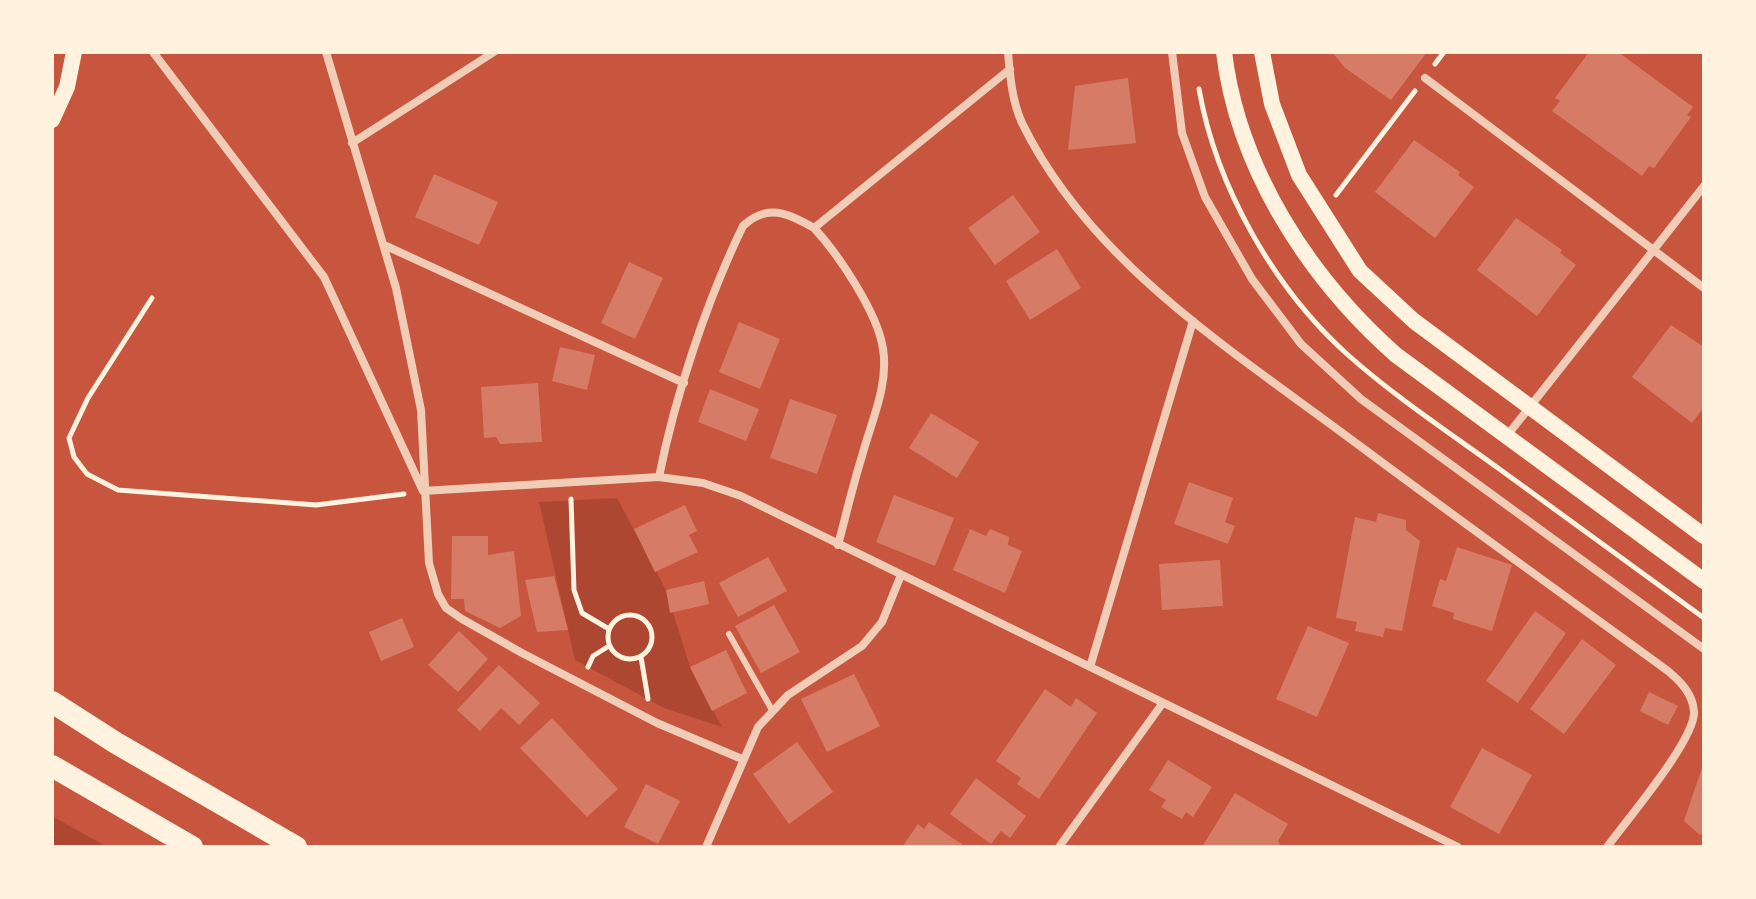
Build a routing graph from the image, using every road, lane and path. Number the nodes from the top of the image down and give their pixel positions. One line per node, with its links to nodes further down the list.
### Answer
1 (74, 52): 12 (main road)
2 (153, 52): 27 (street)
3 (326, 52): 13 (street)
4 (494, 52): 13 (street)
5 (1008, 52): 10 (street)
6 (1172, 52): 35 (street)
7 (1224, 52): 24 (main road)
8 (1262, 52): 23 (main road)
9 (1444, 52): 11 (path)
10 (1010, 69): 16 (street); 21 (street)
11 (1425, 78): 15 (path); 18 (street)
12 (52, 120)
13 (352, 143): 17 (street)
14 (1704, 186): 18 (street)
15 (1334, 198)
16 (814, 228): 22 (street); 29 (street)
17 (384, 245): 22 (street); 27 (street)
18 (1654, 250): 19 (street); 23 (street)
19 (1704, 288)
20 (152, 298): 27 (path)
21 (1193, 321): 37 (street); 50 (street)
22 (684, 383): 25 (street)
23 (1530, 408): 24 (street); 28 (main road)
24 (1506, 437): 31 (main road)
25 (659, 477): 26 (street); 29 (street)
26 (570, 482): 27 (street); 32 (path)
27 (423, 491): 38 (street)
28 (1704, 536)
29 (838, 545): 30 (street)
30 (901, 575): 37 (street); 41 (street)
31 (1704, 581)
32 (609, 629): 34 (path); 36 (path)
33 (729, 634): 41 (lane)
34 (609, 646): 36 (path); 38 (path)
35 (1704, 649)
36 (641, 657): 42 (path)
37 (1090, 667): 40 (street)
38 (581, 684): 42 (street)
39 (52, 702): 46 (highway)
40 (1162, 704): 48 (street); 49 (street)
41 (772, 710): 43 (street)
42 (644, 717): 43 (street)
43 (742, 759): 47 (street)
44 (52, 766): 45 (highway)
45 (192, 847)
46 (296, 847)
47 (706, 847)
48 (1059, 847)
49 (1458, 847)
50 (1607, 847)

